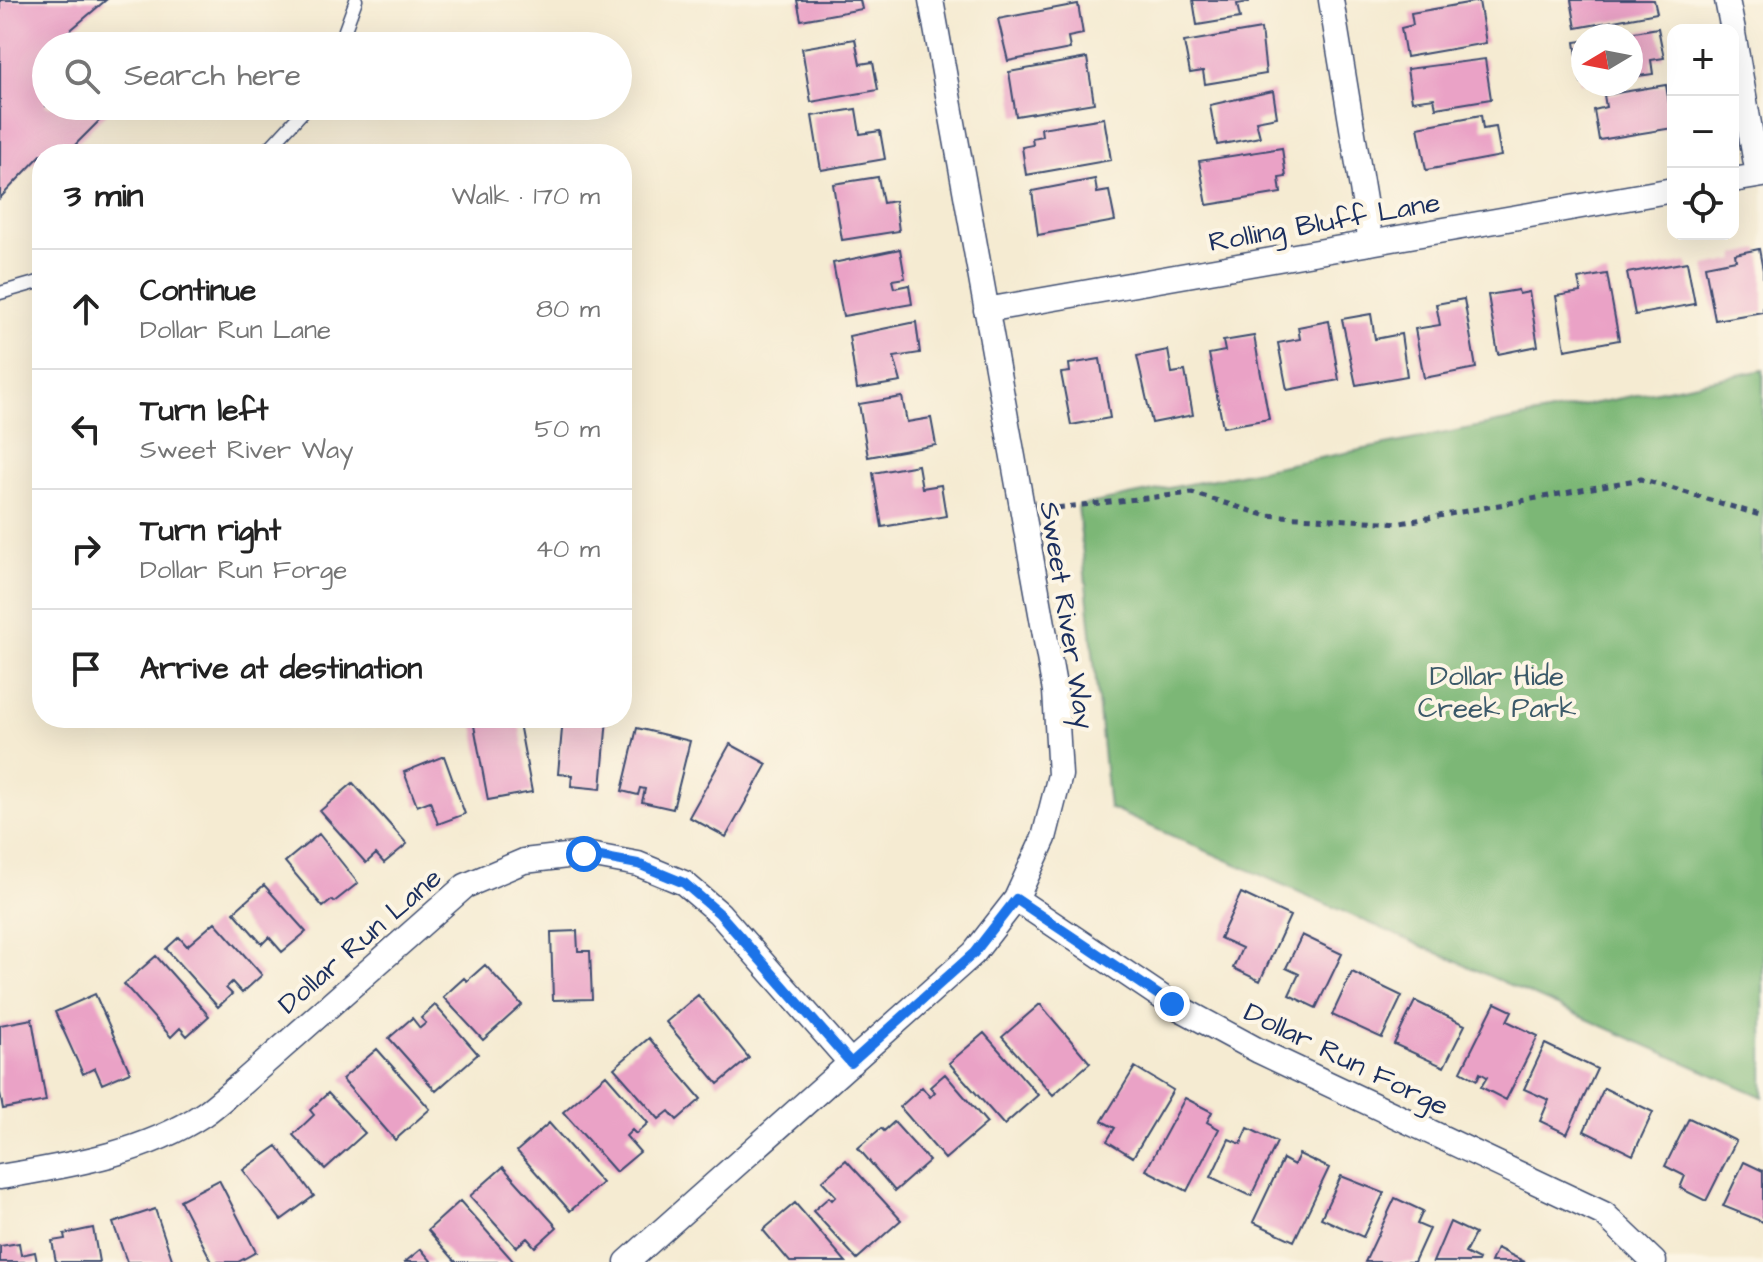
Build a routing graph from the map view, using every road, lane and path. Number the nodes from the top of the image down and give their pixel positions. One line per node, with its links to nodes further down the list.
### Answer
1 (356, 0): 6 (lane)
2 (931, 0): 16 (street, Sweet River Way)
3 (1331, 0): 13 (street)
4 (1727, 0): 5 (street)
5 (1732, 24)
6 (344, 32)
7 (1739, 62): 10 (street)
8 (295, 120): 9 (lane)
9 (273, 144)
10 (1761, 175): 11 (street)
11 (1739, 179)
12 (1667, 191): 13 (street, Rolling Bluff Lane)
13 (1371, 243): 16 (street, Rolling Bluff Lane)
14 (32, 284): 15 (lane)
15 (0, 293)
16 (986, 310): 17 (street, Sweet River Way)
17 (1021, 511): 18 (path); 19 (street, Sweet River Way)
18 (1763, 513)
19 (1016, 899): 20 (street, Sweet River Way); 23 (street, Dollar Run Forge)
20 (851, 1063): 21 (street, Dollar Run Lane); 22 (street, Sweet River Way)
21 (0, 1177)
22 (627, 1262)
23 (1654, 1262)

